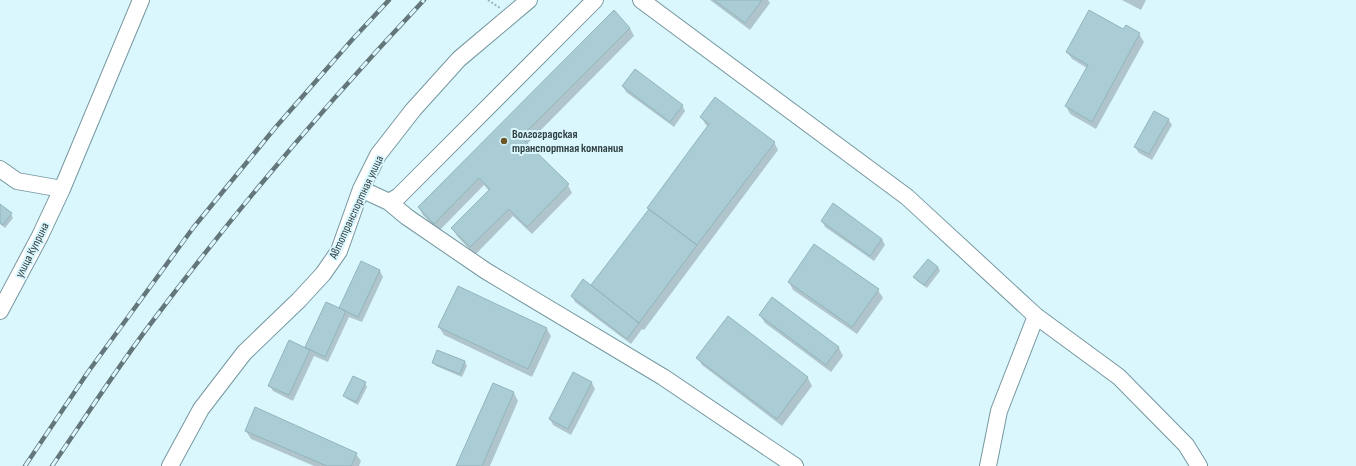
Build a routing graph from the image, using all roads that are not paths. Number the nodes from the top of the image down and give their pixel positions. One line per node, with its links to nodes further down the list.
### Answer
1 (141, 0): 6 (street, улица Куприна)
2 (528, 0): 7 (street, Автотранспортная улица)
3 (594, 0): 8 (street)
4 (641, 0): 10 (street)
5 (0, 169): 6 (street)
6 (62, 189): 9 (street, улица Куприна)
7 (362, 189): 8 (street); 11 (street, Автотранспортная улица)
8 (389, 202): 12 (street)
9 (0, 311)
10 (1036, 316): 13 (street); 14 (street)
11 (170, 466)
12 (795, 466)
13 (988, 466)
14 (1199, 466)

